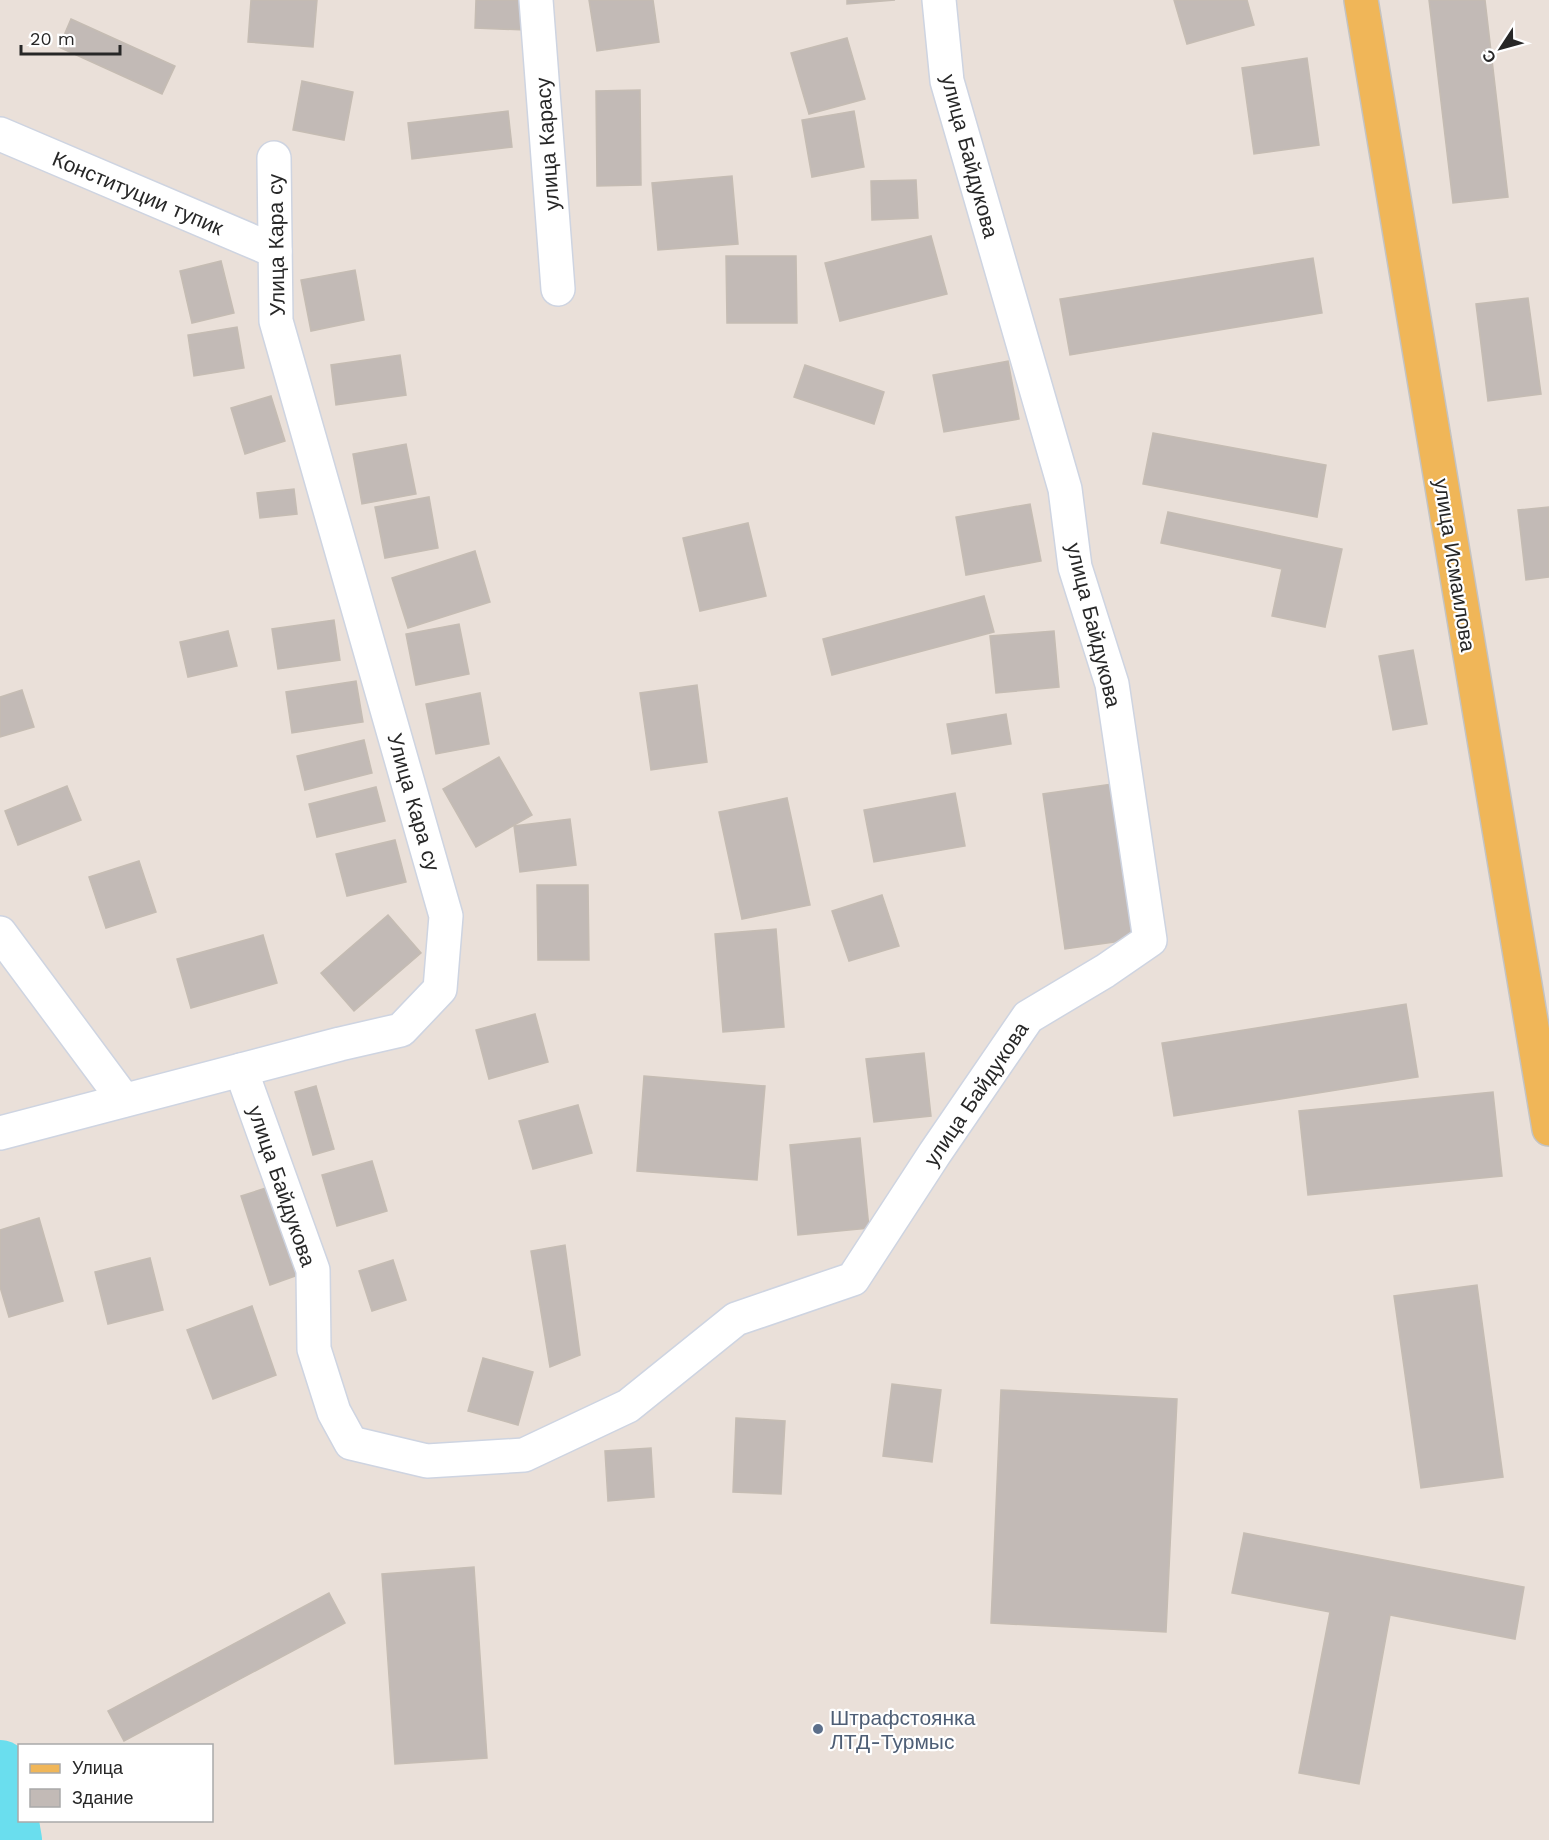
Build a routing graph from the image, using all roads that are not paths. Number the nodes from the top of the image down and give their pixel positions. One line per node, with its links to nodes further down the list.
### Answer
1 (536, 0): 7 (street, улица Карасу)
2 (939, 0): 9 (street, улица Байдукова)
3 (1361, 0): 11 (main road, улица Исмаилова)
4 (0, 134): 6 (street, Конституции тупик)
5 (274, 158): 6 (street, Улица Кара су)
6 (275, 251): 9 (street, Улица Кара су)
7 (558, 289)
8 (0, 933): 10 (street)
9 (241, 1070): 10 (street, Улица Кара су)
10 (124, 1100): 12 (street, Улица Кара су)
11 (1549, 1129)
12 (0, 1133)

